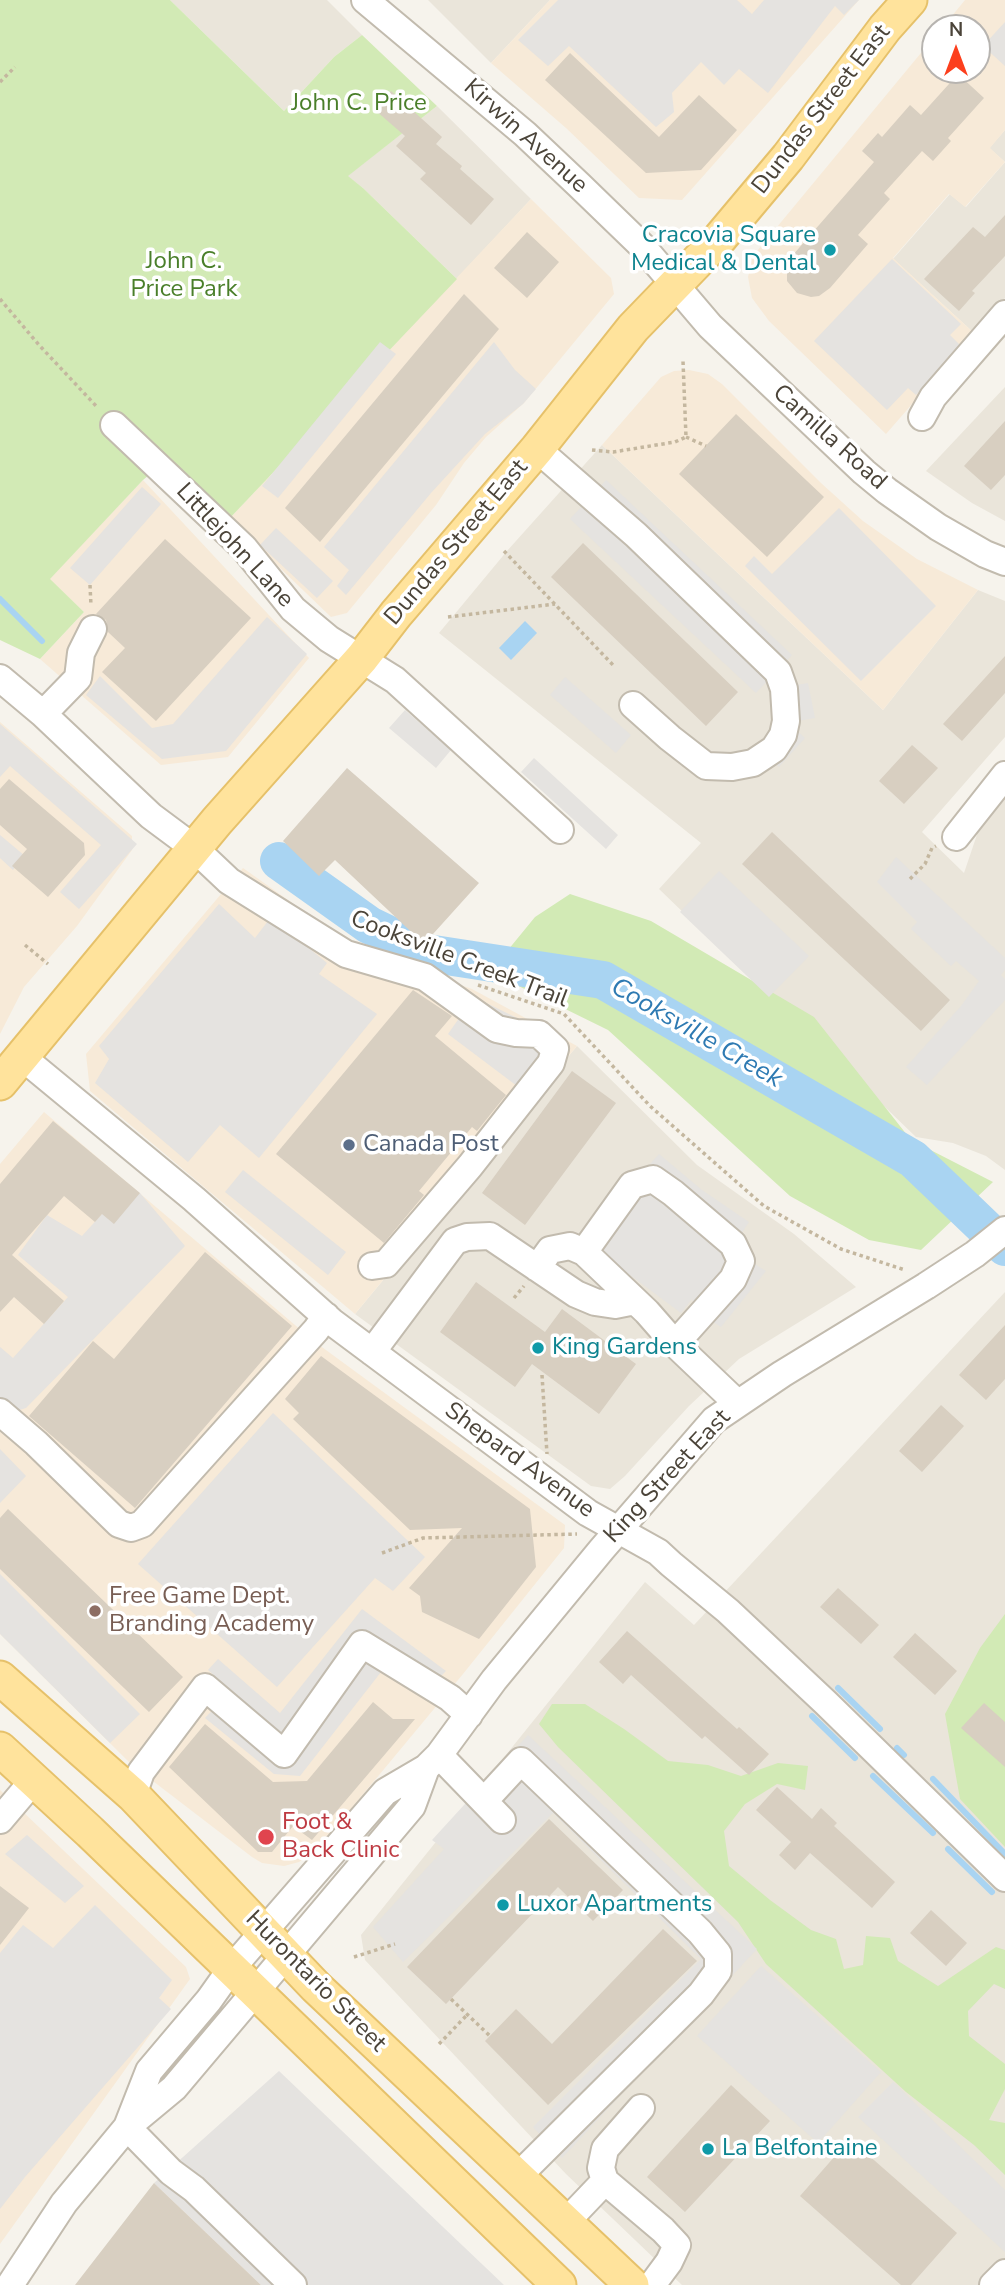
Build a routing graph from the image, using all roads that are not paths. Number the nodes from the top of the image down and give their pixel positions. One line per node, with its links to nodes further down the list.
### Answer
1 (365, 0): 3 (street, Kirwin Avenue)
2 (910, 0): 3 (main road, Dundas Street East)
3 (675, 285): 7 (main road, Dundas Street East); 8 (street, Camilla Road)
4 (1005, 314): 5 (street)
5 (922, 417)
6 (114, 425): 10 (street, Littlejohn Lane)
7 (537, 449): 10 (main road, Dundas Street East); 12 (street)
8 (1005, 562)
9 (93, 629): 13 (street)
10 (362, 658): 15 (street, Littlejohn Lane); 17 (main road, Dundas Street East)
11 (0, 678): 13 (street)
12 (633, 705)
13 (43, 714): 17 (street)
14 (1005, 775): 16 (street)
15 (560, 830)
16 (956, 837)
17 (194, 848): 18 (main road, Dundas Street East); 22 (street)
18 (22, 1057): 19 (main road, Dundas Street East); 25 (street, Shepard Avenue)
19 (0, 1083)
20 (1005, 1230): 28 (street, King Street East)
21 (584, 1252): 23 (street); 24 (street); 26 (street)
22 (372, 1266)
23 (537, 1268): 24 (street); 27 (street)
24 (635, 1301): 26 (street)
25 (326, 1317): 27 (street, Shepard Avenue); 29 (street)
26 (675, 1344): 28 (street)
27 (372, 1352): 30 (street, Shepard Avenue)
28 (737, 1404): 30 (street, King Street East)
29 (0, 1412)
30 (619, 1531): 32 (street, King Street East); 37 (street, Shepard Avenue)
31 (0, 1678): 35 (main road, Hurontario Street)
32 (468, 1715): 33 (street, King Street East); 35 (street)
33 (433, 1762): 38 (street, King Street East); 43 (street)
34 (11, 1767): 36 (street); 39 (main road, Hurontario Street)
35 (133, 1796): 38 (main road, Hurontario Street)
36 (0, 1820)
37 (1005, 1878)
38 (274, 1943): 39 (street); 40 (street); 43 (main road, Hurontario Street)
39 (231, 1969): 40 (main road, Hurontario Street); 42 (street)
40 (254, 1992): 42 (street); 49 (main road, Hurontario Street)
41 (641, 2108): 44 (street)
42 (127, 2126): 47 (street); 48 (street)
43 (517, 2177): 45 (main road, Hurontario Street)
44 (605, 2181): 45 (street); 51 (street)
45 (565, 2223): 50 (main road, Hurontario Street)
46 (1005, 2273): 52 (street)
47 (10, 2285)
48 (293, 2285)
49 (559, 2285)
50 (632, 2285)
51 (652, 2285)
52 (993, 2285)

